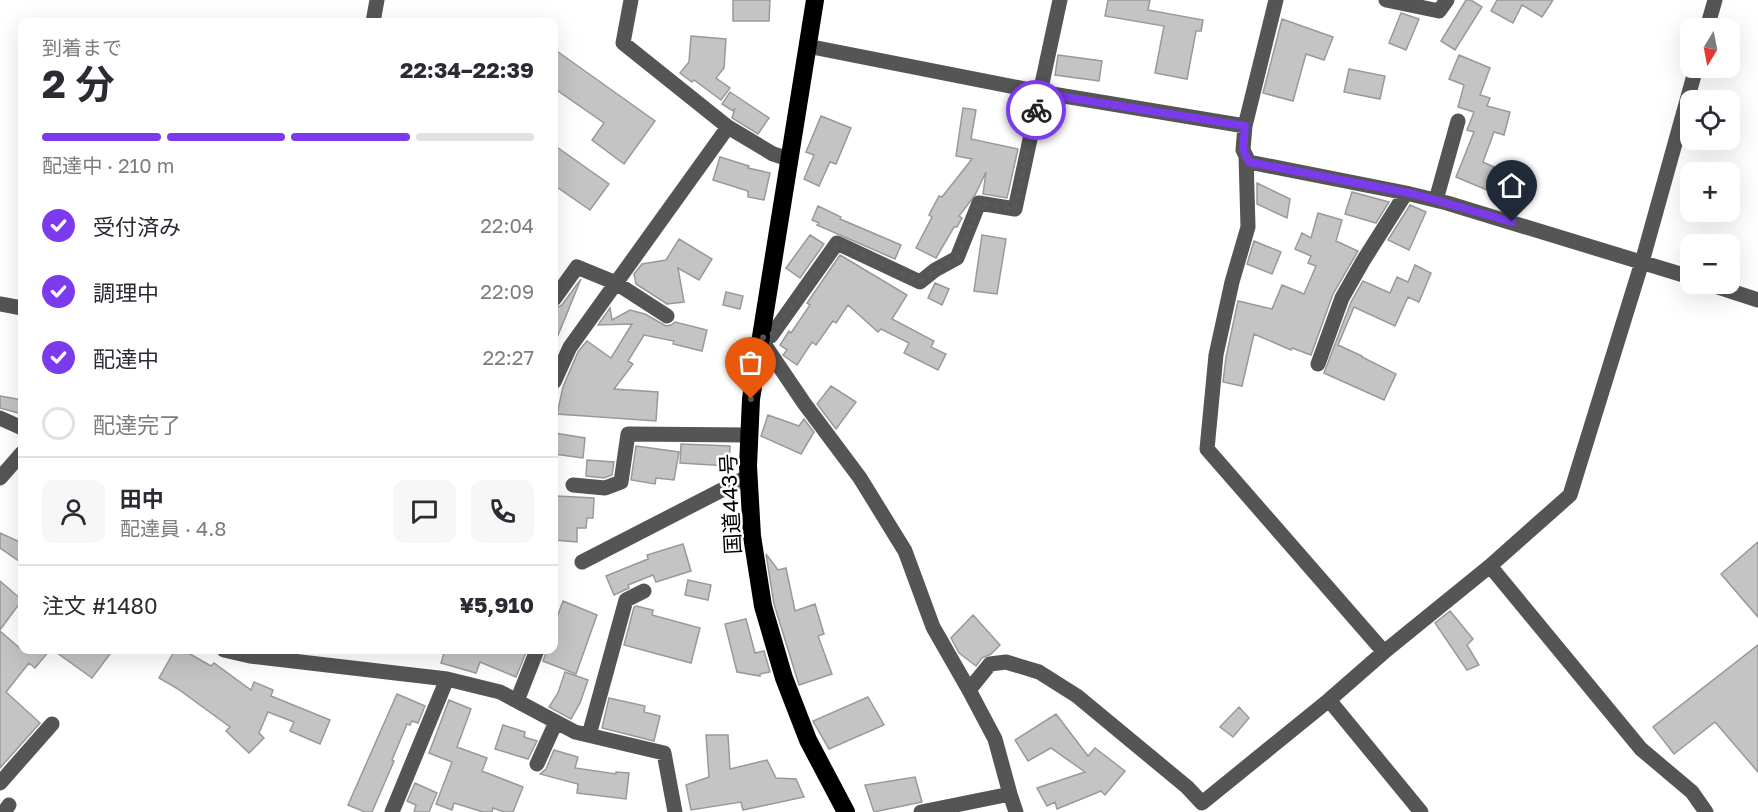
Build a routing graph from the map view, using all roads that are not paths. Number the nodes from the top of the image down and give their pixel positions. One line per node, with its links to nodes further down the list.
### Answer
1 (377, 0): 9 (street)
2 (631, 0): 16 (street)
3 (815, 0): 11 (highway, 国道443号)
4 (1060, 0): 13 (street)
5 (1276, 0): 15 (street)
6 (1386, 0): 7 (street)
7 (1447, 0)
8 (1715, 0): 10 (street)
9 (374, 18)
10 (1710, 18)
11 (807, 46): 13 (street); 18 (highway, 国道443号)
12 (1693, 78): 21 (street)
13 (1040, 93): 15 (street); 30 (street)
14 (1458, 121): 20 (street)
15 (1245, 126): 17 (street)
16 (728, 127): 18 (street); 23 (street)
17 (1246, 156): 19 (street); 43 (street)
18 (789, 159): 30 (highway, 国道443号)
19 (1406, 193): 20 (street); 31 (street)
20 (1436, 200): 21 (street)
21 (1642, 262): 22 (street); 41 (street)
22 (1680, 275)
23 (616, 283): 24 (street); 29 (street); 32 (street)
24 (558, 293)
25 (1740, 294): 26 (street)
26 (1758, 300)
27 (0, 304): 28 (street)
28 (18, 307)
29 (667, 316)
30 (760, 338): 35 (highway, 国道443号); 47 (street)
31 (1318, 364)
32 (558, 373)
33 (0, 418): 34 (street)
34 (18, 426)
35 (749, 435): 37 (highway, 国道443号); 39 (street)
36 (18, 458): 38 (street)
37 (749, 476): 40 (street); 59 (highway, 国道443号)
38 (0, 478)
39 (573, 485)
40 (582, 562)
41 (1490, 566): 43 (street); 63 (street)
42 (644, 591): 52 (street)
43 (1384, 652): 48 (street)
44 (241, 654): 46 (street)
45 (535, 654): 49 (street)
46 (447, 680): 49 (street); 57 (street)
47 (969, 690): 55 (street); 56 (street)
48 (1329, 700): 56 (street); 62 (street)
49 (517, 701): 50 (street)
50 (556, 722): 52 (street); 53 (street)
51 (52, 724): 54 (street)
52 (589, 735): 58 (street)
53 (537, 764)
54 (0, 783)
55 (1010, 794): 60 (street); 61 (street)
56 (1197, 808)
57 (392, 812)
58 (675, 812)
59 (846, 812)
60 (921, 812)
61 (1016, 812)
62 (1421, 812)
63 (1706, 812)

